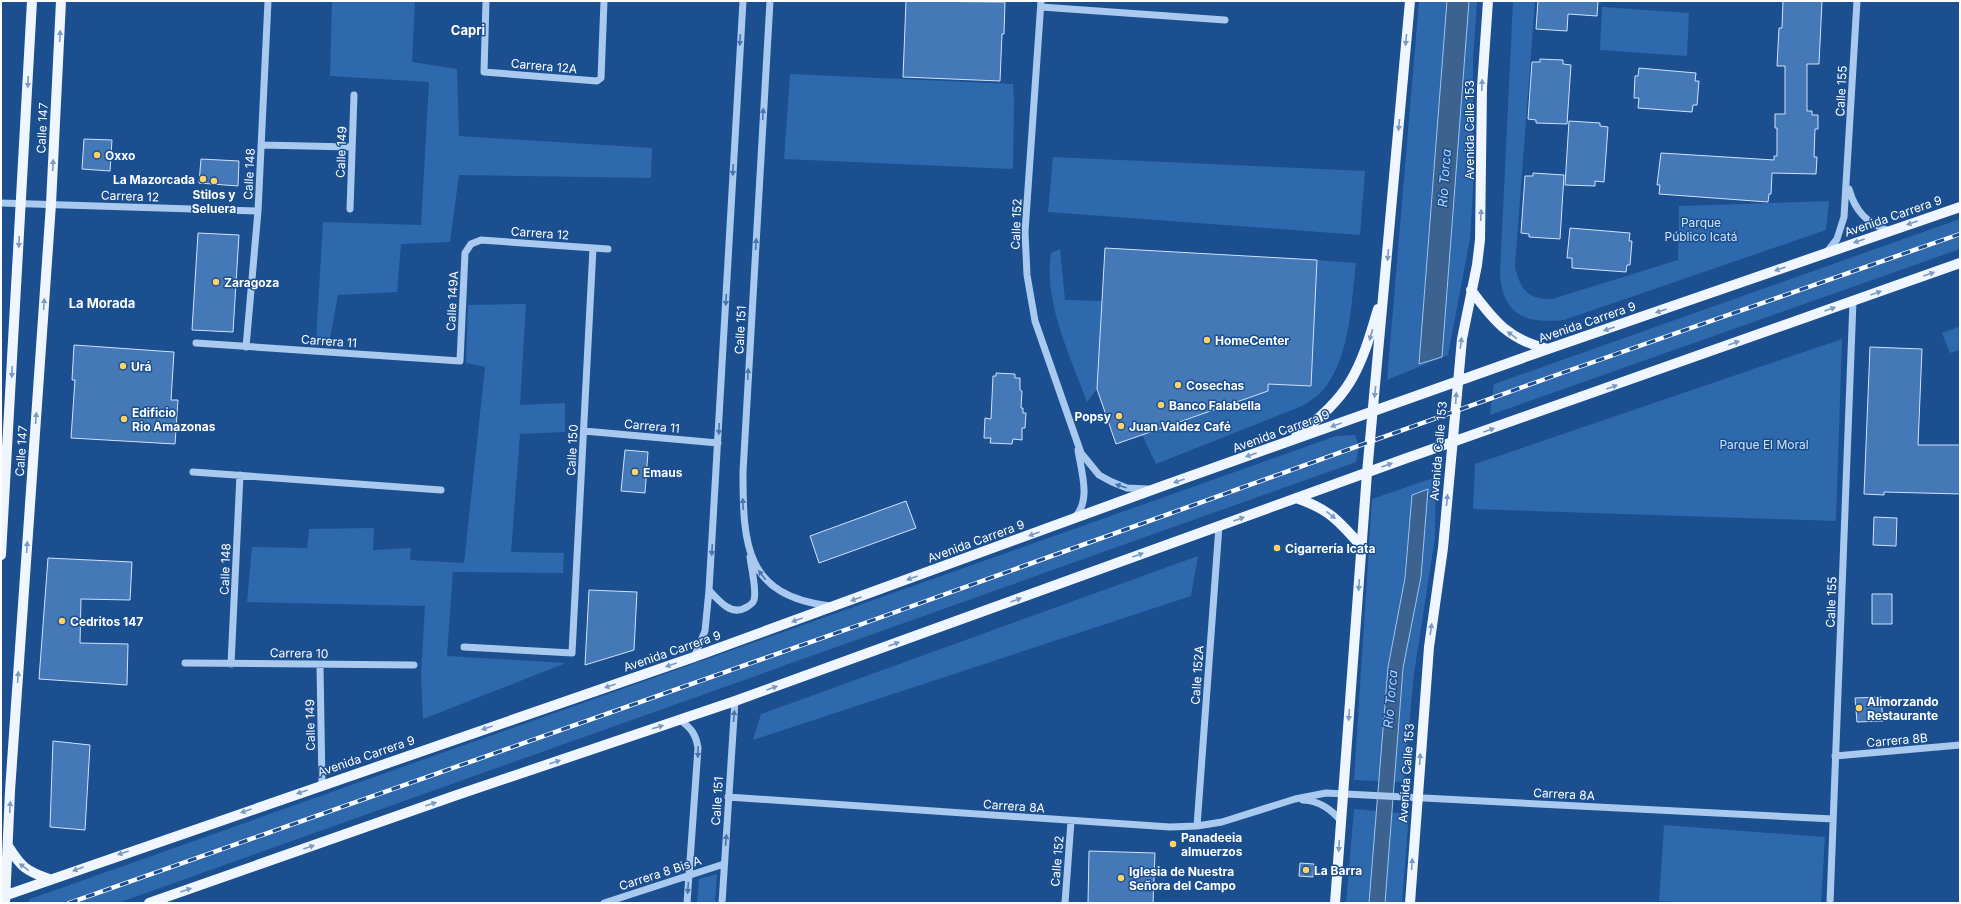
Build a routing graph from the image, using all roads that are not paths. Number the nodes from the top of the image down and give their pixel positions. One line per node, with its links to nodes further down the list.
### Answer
1 (32, 1): 18 (main road, Calle 147, one-way to 18)
2 (62, 1): 19 (main road, Calle 147, one-way to 2)
3 (268, 1): 14 (street, Calle 148)
4 (486, 1): 5 (street, Carrera 12A)
5 (604, 1)
6 (743, 1): 42 (street, Calle 151, one-way to 42)
7 (770, 1): 51 (street, Calle 151, one-way to 7)
8 (1410, 1): 29 (main road, one-way to 29)
9 (1488, 1): 30 (main road, Avenida Calle 153, one-way to 9)
10 (1857, 1): 16 (street, Calle 155)
11 (1041, 4): 12 (street); 39 (street, Calle 152)
12 (1225, 20)
13 (354, 95): 15 (street, Calle 149)
14 (261, 145): 15 (street); 22 (street, Calle 148)
15 (352, 147): 21 (street, Calle 149)
16 (1847, 183): 23 (street, Calle 155); 27 (street, Calle 155)
17 (1, 203): 18 (street, Carrera 12)
18 (22, 203): 19 (street, Carrera 12); 53 (main road, Calle 147, one-way to 53)
19 (51, 204): 22 (street, Carrera 12); 75 (main road, Calle 147, one-way to 19)
20 (1960, 207): 23 (main road, Avenida Carrera 9, one-way to 23)
21 (350, 209)
22 (258, 211): 33 (street, Calle 148)
23 (1890, 231): 27 (main road, Avenida Carrera 9, one-way to 27)
24 (471, 244): 25 (street, Carrera 12); 35 (street, Calle 149A)
25 (593, 248): 26 (street, Carrera 12); 38 (street, Calle 150)
26 (608, 249)
27 (1827, 252): 34 (main road, Avenida Carrera 9, one-way to 34)
28 (1960, 263): 31 (main road, one-way to 28)
29 (1385, 284): 37 (main road, one-way to 37); 40 (main road, one-way to 40)
30 (1471, 290): 34 (main road, one-way to 30); 36 (main road, Avenida Calle 153, one-way to 30)
31 (1853, 301): 41 (main road, one-way to 31); 65 (street, Calle 155)
32 (196, 344): 33 (street, Carrera 11)
33 (246, 347): 35 (street, Carrera 11)
34 (1548, 349): 36 (main road, Avenida Carrera 9)
35 (460, 361)
36 (1457, 382): 37 (main road, Avenida Carrera 9); 41 (main road, Avenida Calle 153, one-way to 36)
37 (1373, 412): 40 (main road, Avenida Carrera 9, one-way to 40); 44 (main road)
38 (584, 431): 42 (street, Carrera 11); 56 (street, Calle 150)
39 (1076, 440): 46 (street, Calle 152, one-way to 39); 49 (street, Calle 152)
40 (1288, 442): 46 (main road, Avenida Carrera 9, one-way to 46)
41 (1452, 443): 44 (main road, one-way to 41); 69 (main road, Avenida Calle 153, one-way to 41)
42 (718, 444): 54 (street, Calle 151, one-way to 54)
43 (193, 472): 45 (street)
44 (1367, 473): 48 (main road); 52 (main road)
45 (240, 475): 47 (street); 59 (street, Calle 148)
46 (1160, 487): 49 (main road, Avenida Carrera 9)
47 (441, 490)
48 (1296, 498): 50 (main road, one-way to 48); 52 (main road, one-way to 52)
49 (1070, 520): 55 (main road, Avenida Carrera 9, one-way to 55)
50 (1219, 526): 62 (main road, one-way to 50); 74 (street, Calle 152A)
51 (748, 542): 54 (street); 55 (street, Calle 151, one-way to 51)
52 (1361, 546): 67 (main road, one-way to 67)
53 (1, 555)
54 (710, 590): 57 (street, Calle 151)
55 (834, 607): 57 (main road, Avenida Carrera 9, one-way to 57)
56 (464, 647)
57 (694, 657): 66 (main road, Avenida Carrera 9, one-way to 66)
58 (185, 663): 59 (street, Carrera 10)
59 (232, 664): 60 (street, Carrera 10)
60 (320, 665): 61 (street, Carrera 10); 66 (street, Calle 149)
61 (414, 665)
62 (735, 701): 63 (main road); 68 (street, Calle 151, one-way to 62)
63 (680, 720): 77 (street, Calle 151, one-way to 77); 80 (main road, one-way to 63)
64 (1960, 745): 65 (street, Carrera 8B)
65 (1836, 756): 72 (street, Calle 155)
66 (322, 785): 78 (main road, Avenida Carrera 9, one-way to 78)
67 (1343, 794): 69 (street, Carrera 8A); 70 (street, Carrera 8A); 73 (main road)
68 (728, 797): 71 (street, Carrera 8A); 76 (street, Calle 151, one-way to 68)
69 (1417, 798): 72 (street, Carrera 8A); 86 (main road, Avenida Calle 153, one-way to 69)
70 (1295, 799): 73 (street, Carrera 8A); 74 (street, Carrera 8A)
71 (1071, 820): 74 (street, Carrera 8A); 84 (street, Calle 152)
72 (1833, 820): 87 (street, Calle 155)
73 (1341, 821): 85 (main road, one-way to 85)
74 (1197, 826)
75 (8, 846): 78 (main road, one-way to 75); 79 (main road, Calle 147)
76 (724, 864): 77 (street, Carrera 8 Bis A); 83 (street, Calle 151)
77 (689, 874): 81 (street, Carrera 8 Bis A); 82 (street, Calle 151, one-way to 82)
78 (49, 879): 79 (main road, Avenida Carrera 9)
79 (4, 898)
80 (149, 903)
81 (604, 903)
82 (687, 903)
83 (722, 903)
84 (1064, 903)
85 (1335, 903)
86 (1410, 903)
87 (1830, 903)

